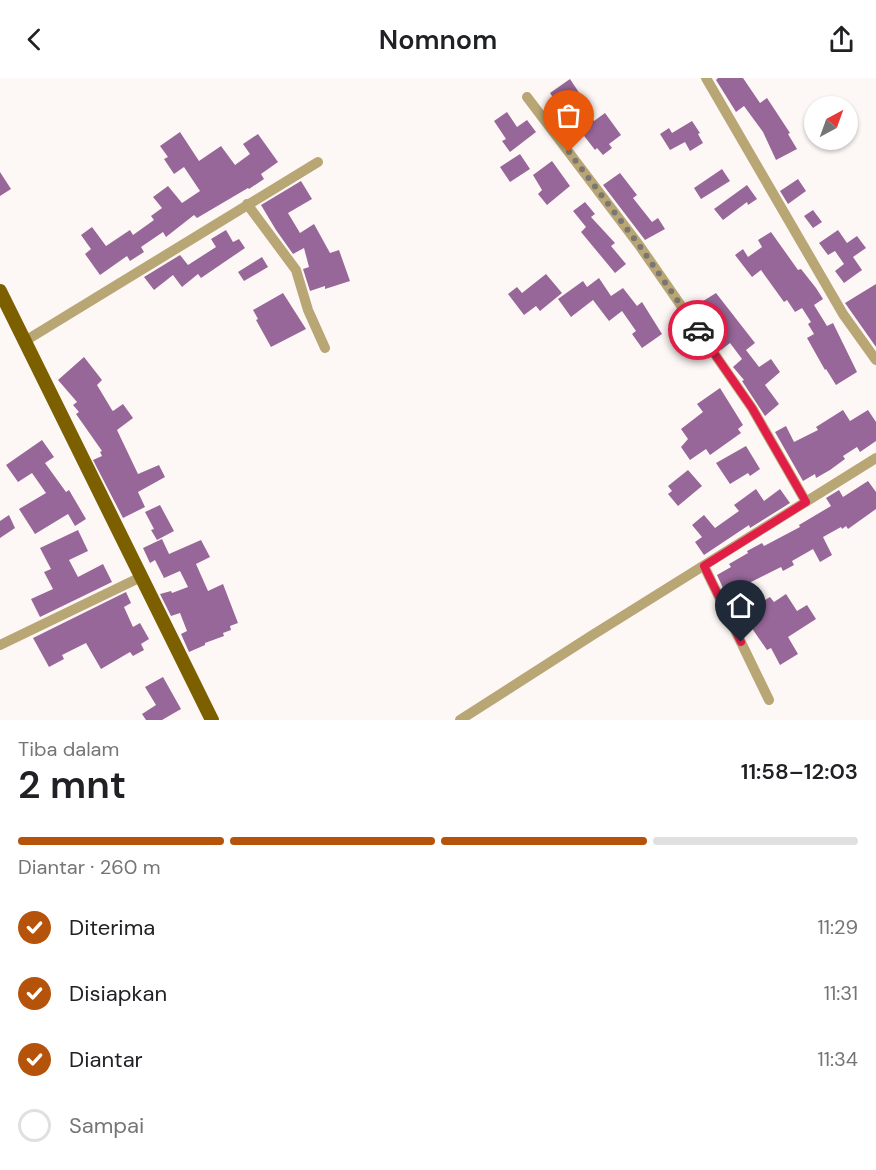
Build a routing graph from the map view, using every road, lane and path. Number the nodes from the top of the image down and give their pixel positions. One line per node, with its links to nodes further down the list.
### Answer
1 (706, 78): 8 (street)
2 (527, 97): 10 (street)
3 (318, 162): 4 (street)
4 (247, 204): 6 (street); 7 (street)
5 (0, 291): 6 (main road)
6 (25, 340): 12 (main road)
7 (325, 348)
8 (876, 360)
9 (876, 458): 10 (street)
10 (806, 502): 11 (street)
11 (704, 566): 14 (street); 16 (street)
12 (141, 577): 13 (street); 15 (main road)
13 (0, 645)
14 (769, 700)
15 (212, 720)
16 (460, 720)

